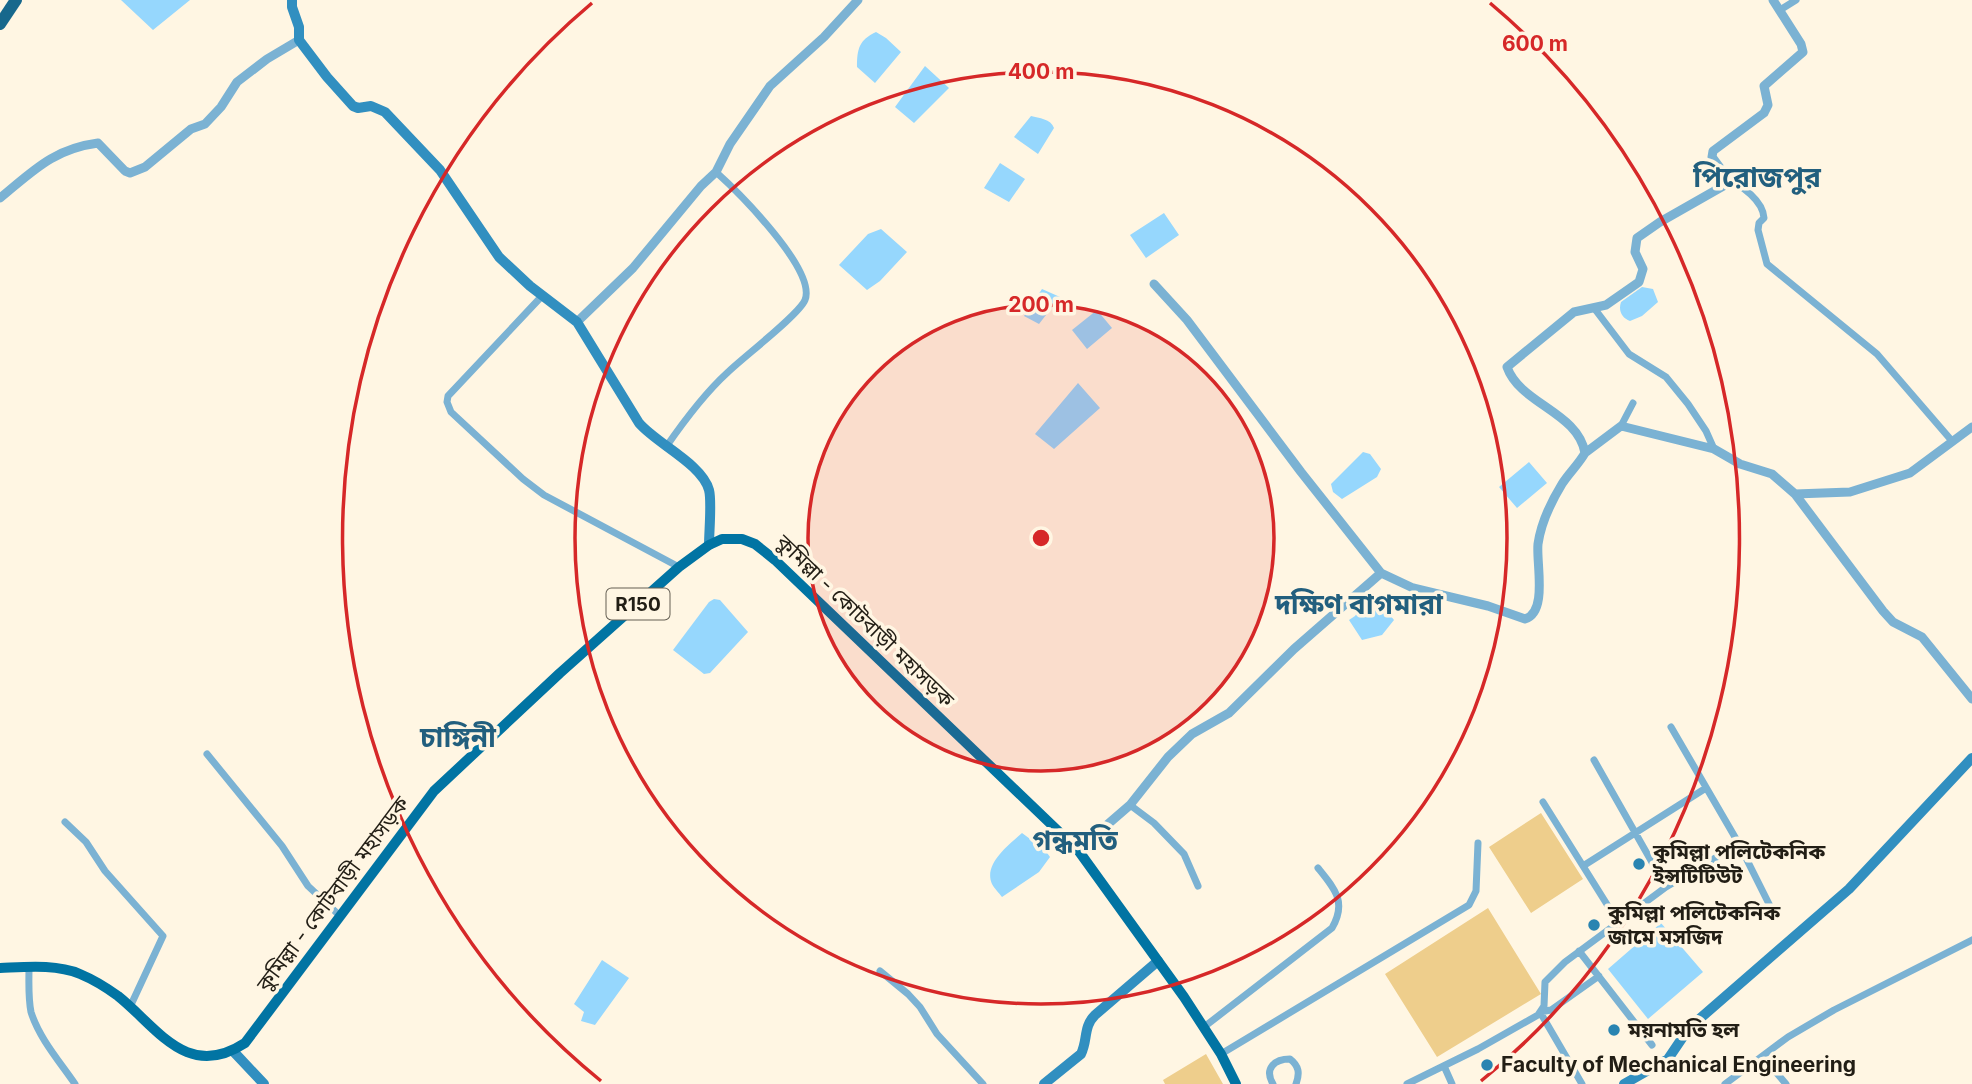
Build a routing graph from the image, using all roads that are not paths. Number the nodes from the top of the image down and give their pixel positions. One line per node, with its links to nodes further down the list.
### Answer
1 (16, 0): 7 (highway)
2 (858, 0): 9 (street)
3 (1773, 0): 6 (street)
4 (1796, 0): 6 (street)
5 (292, 1): 8 (main road)
6 (1780, 10): 10 (street)
7 (0, 24)
8 (299, 40): 11 (street); 13 (main road)
9 (716, 172): 15 (street); 20 (street)
10 (1727, 180): 14 (street); 19 (street)
11 (0, 198)
12 (1154, 284): 26 (street)
13 (542, 296): 15 (main road); 25 (street)
14 (1594, 308): 21 (street); 22 (street)
15 (577, 322): 20 (main road)
16 (1633, 403): 17 (street)
17 (1621, 426): 21 (street); 22 (street)
18 (1972, 426): 19 (street)
19 (1952, 441): 23 (street)
20 (666, 447): 24 (main road)
21 (1714, 449): 23 (street)
22 (1585, 453): 26 (street)
23 (1795, 494): 27 (street)
24 (709, 545): 25 (main road, কুমিল্লা - কোটবাড়ী মহাসড়ক / R150); 38 (main road, কুমিল্লা - কোটবাড়ী মহাসড়ক / R150)
25 (679, 567): 44 (main road, কুমিল্লা - কোটবাড়ী মহাসড়ক / R150)
26 (1381, 573): 34 (street)
27 (1972, 699)
28 (1671, 727): 32 (street)
29 (207, 754): 44 (street)
30 (1972, 758): 71 (main road)
31 (1594, 761): 42 (street)
32 (1706, 788): 37 (street); 39 (street)
33 (1543, 802): 39 (street)
34 (1130, 805): 38 (street); 41 (street)
35 (65, 822): 53 (street)
36 (1478, 843): 58 (street)
37 (1739, 844): 42 (street); 43 (street)
38 (1078, 850): 48 (main road, কুমিল্লা - কোটবাড়ী মহাসড়ক / R150)
39 (1583, 866): 45 (street)
40 (1318, 868): 55 (street)
41 (1198, 886)
42 (1666, 887): 45 (street)
43 (1774, 914)
44 (339, 915): 57 (main road, কুমিল্লা - কোটবাড়ী মহাসড়ক / R150)
45 (1618, 922): 47 (street)
46 (1972, 940): 59 (street)
47 (1579, 951): 52 (street); 54 (street)
48 (1158, 961): 55 (main road, কুমিল্লা - কোটবাড়ী মহাসড়ক / R150); 66 (main road)
49 (29, 967): 50 (main road); 53 (main road); 64 (street)
50 (0, 968)
51 (880, 971): 65 (street)
52 (1599, 976): 54 (street); 56 (street)
53 (130, 1007): 57 (main road)
54 (1540, 1012): 60 (street); 70 (street)
55 (1204, 1027): 58 (main road, কুমিল্লা - কোটবাড়ী মহাসড়ক / R150)
56 (1652, 1045)
57 (233, 1051): 61 (main road)
58 (1221, 1054): 67 (main road, কুমিল্লা - কোটবাড়ী মহাসড়ক / R150)
59 (1763, 1057): 72 (street); 73 (street)
60 (1444, 1066): 63 (street); 69 (street)
61 (259, 1082)
62 (1269, 1083): 68 (street)
63 (1412, 1083)
64 (75, 1084)
65 (983, 1084)
66 (1044, 1084)
67 (1236, 1084)
68 (1296, 1084)
69 (1452, 1084)
70 (1582, 1084)
71 (1624, 1084)
72 (1725, 1084)
73 (1786, 1084)

